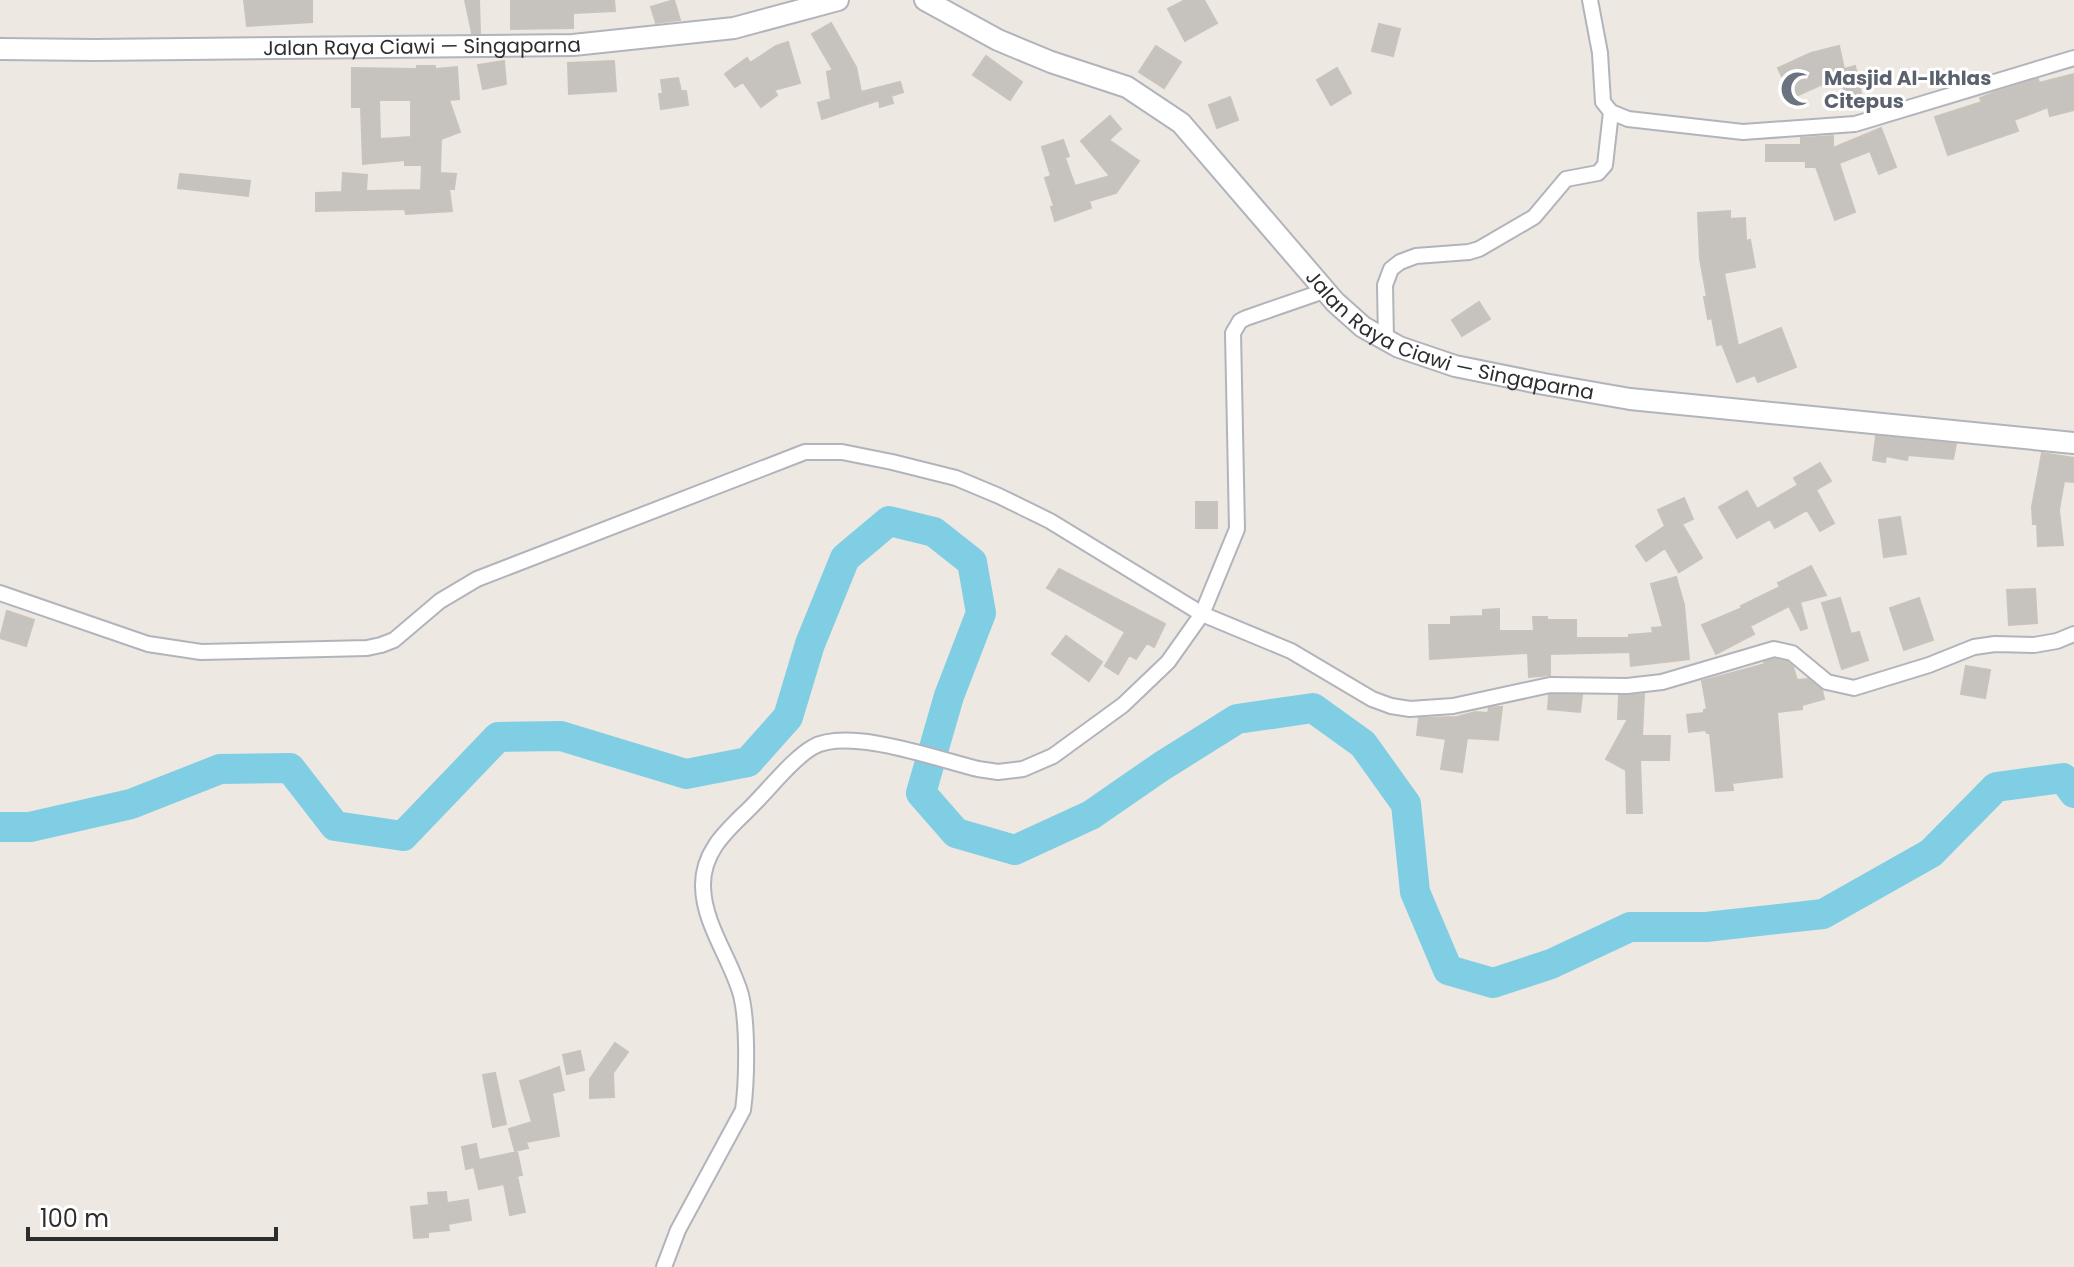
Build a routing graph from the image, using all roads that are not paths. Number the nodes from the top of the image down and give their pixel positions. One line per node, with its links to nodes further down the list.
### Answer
1 (838, 0): 4 (main road, Jalan Raya Ciawi — Singaparna)
2 (925, 0): 8 (main road, Jalan Raya Ciawi — Singaparna)
3 (1590, 0): 7 (street)
4 (810, 4): 5 (main road, Jalan Raya Ciawi — Singaparna)
5 (0, 49)
6 (2074, 58): 7 (street)
7 (1611, 112): 9 (street)
8 (1324, 291): 9 (main road, Jalan Raya Ciawi — Singaparna); 12 (street)
9 (1386, 340): 10 (main road, Jalan Raya Ciawi — Singaparna)
10 (2074, 443)
11 (0, 593): 12 (street)
12 (1202, 614): 13 (street); 14 (street)
13 (2074, 634)
14 (664, 1267)

